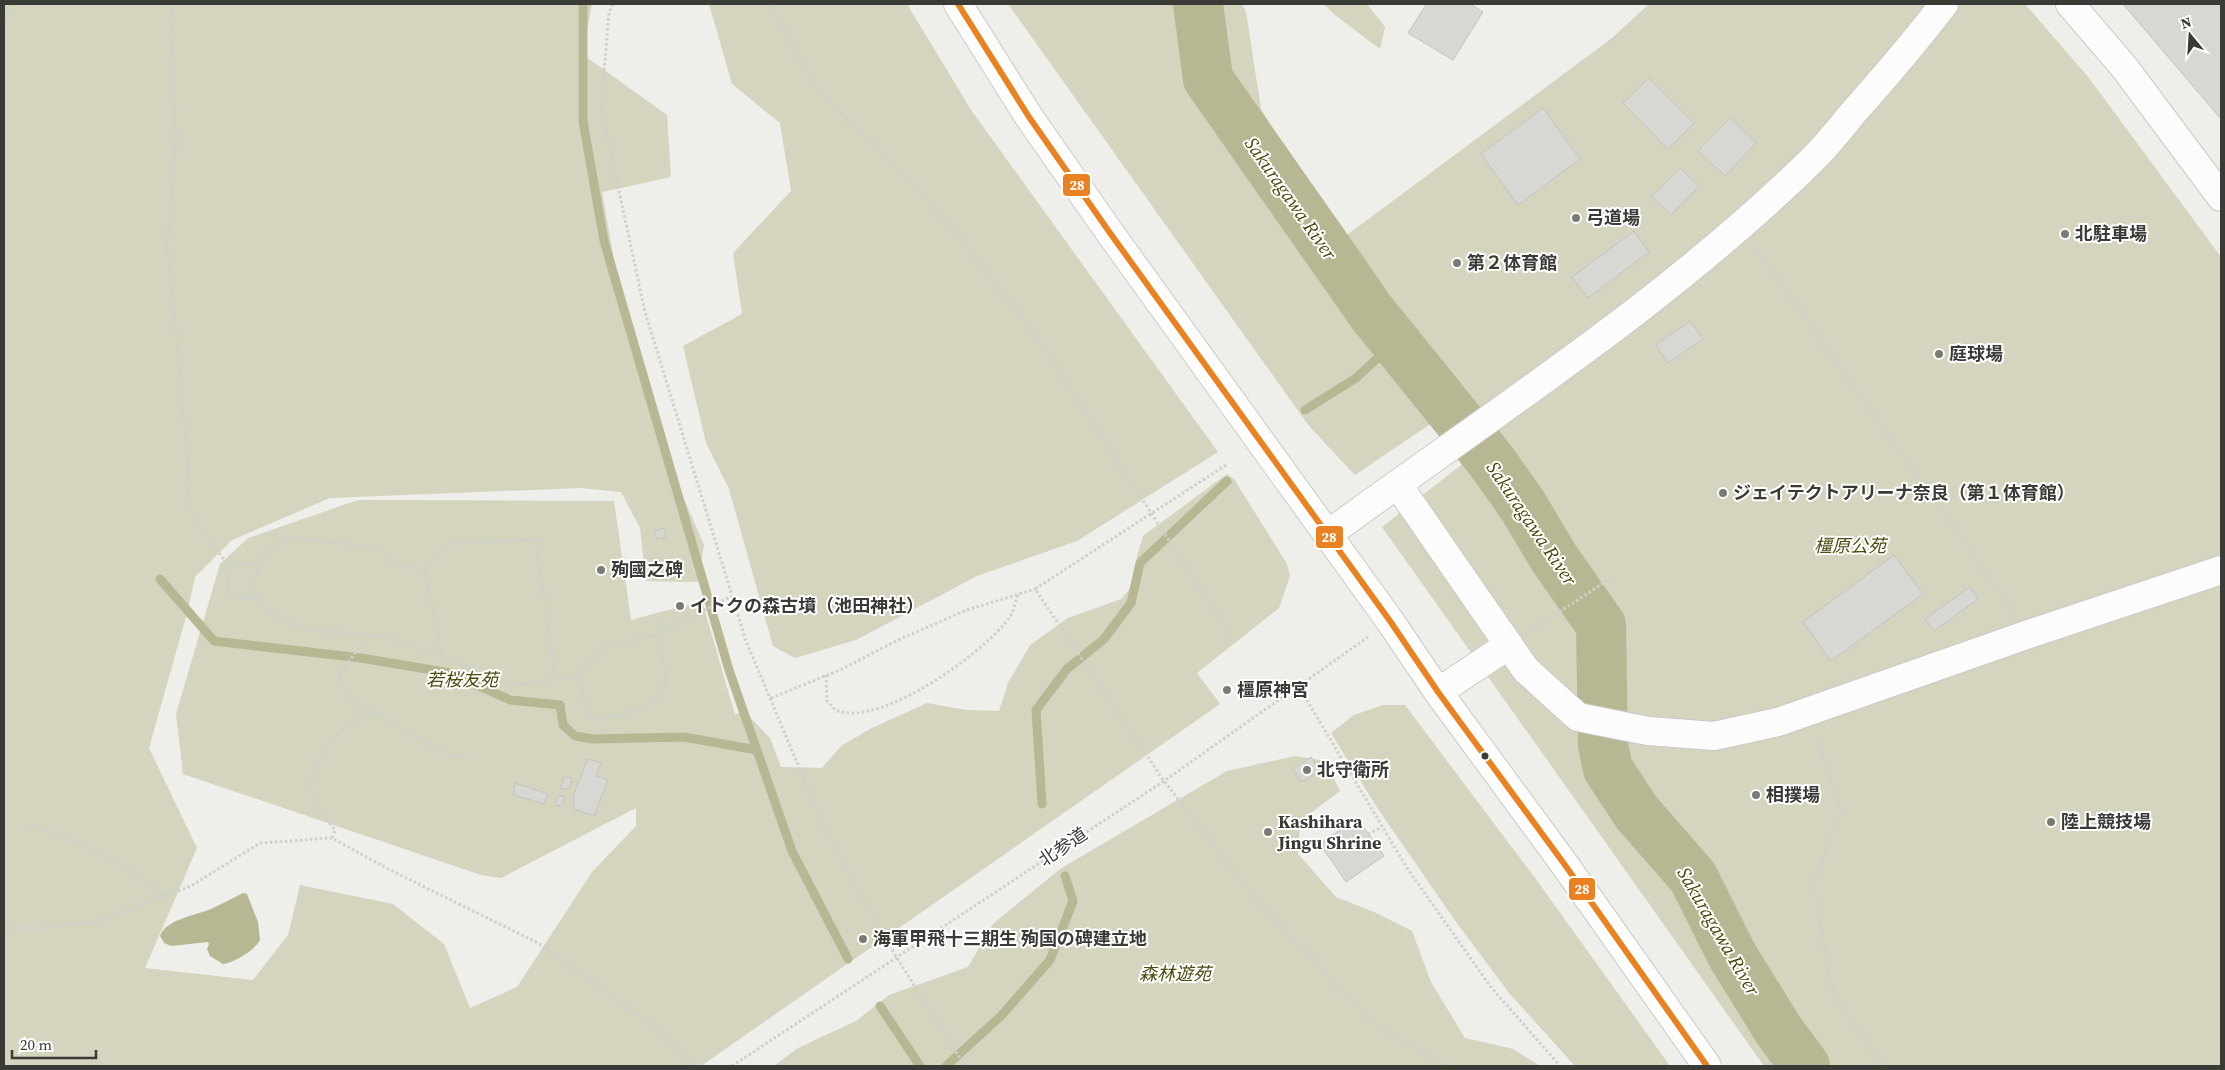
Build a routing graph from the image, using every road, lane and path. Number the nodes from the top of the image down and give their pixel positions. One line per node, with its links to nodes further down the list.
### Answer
1 (13, 4): 8 (path)
2 (171, 4): 16 (path)
3 (613, 4): 22 (path)
4 (769, 4): 13 (path)
5 (958, 4): 14 (main road)
6 (1944, 4): 12 (main road)
7 (2070, 4): 9 (main road)
8 (4, 24)
9 (2217, 183)
10 (1754, 247): 30 (path)
11 (1226, 465): 13 (path)
12 (1398, 485): 14 (main road); 33 (main road)
13 (1151, 515): 20 (path); 32 (path)
14 (1327, 535): 27 (main road)
15 (258, 564): 16 (path); 17 (path); 23 (path)
16 (230, 568): 23 (path)
17 (424, 570): 34 (path); 37 (path)
18 (2221, 570): 30 (main road)
19 (1612, 578): 33 (path)
20 (1035, 589): 21 (path); 44 (path)
21 (1018, 595): 35 (path); 35 (path)
22 (732, 596): 25 (path); 40 (path)
23 (257, 599): 29 (path)
24 (698, 603): 25 (path)
25 (706, 610): 28 (path)
26 (661, 620): 28 (path)
27 (1390, 621): 38 (path, 北参道); 39 (main road)
28 (664, 630): 31 (path)
29 (369, 634): 34 (path); 42 (path)
30 (2029, 634): 41 (main road)
31 (655, 635): 36 (path); 36 (path)
32 (1231, 637)
33 (1509, 646): 39 (main road); 41 (main road)
34 (440, 656): 37 (path)
35 (826, 675): 40 (path)
36 (578, 677): 37 (path)
37 (555, 678)
38 (1300, 687): 44 (path, 北参道); 46 (path)
39 (1438, 692): 57 (main road)
40 (771, 698): 51 (path)
41 (1806, 712): 58 (path)
42 (374, 714): 43 (path); 48 (path)
43 (465, 756)
44 (1164, 781): 51 (path, 北参道); 55 (path)
45 (30, 825): 49 (path)
46 (1382, 827): 47 (path); 56 (path)
47 (1368, 834)
48 (332, 838): 49 (path); 53 (path)
49 (168, 896): 50 (path)
50 (4, 928)
51 (897, 958): 52 (path); 54 (path, 北参道)
52 (964, 1064)
53 (697, 1066)
54 (732, 1066)
55 (1445, 1066)
56 (1560, 1066)
57 (1707, 1066)
58 (1884, 1066)

